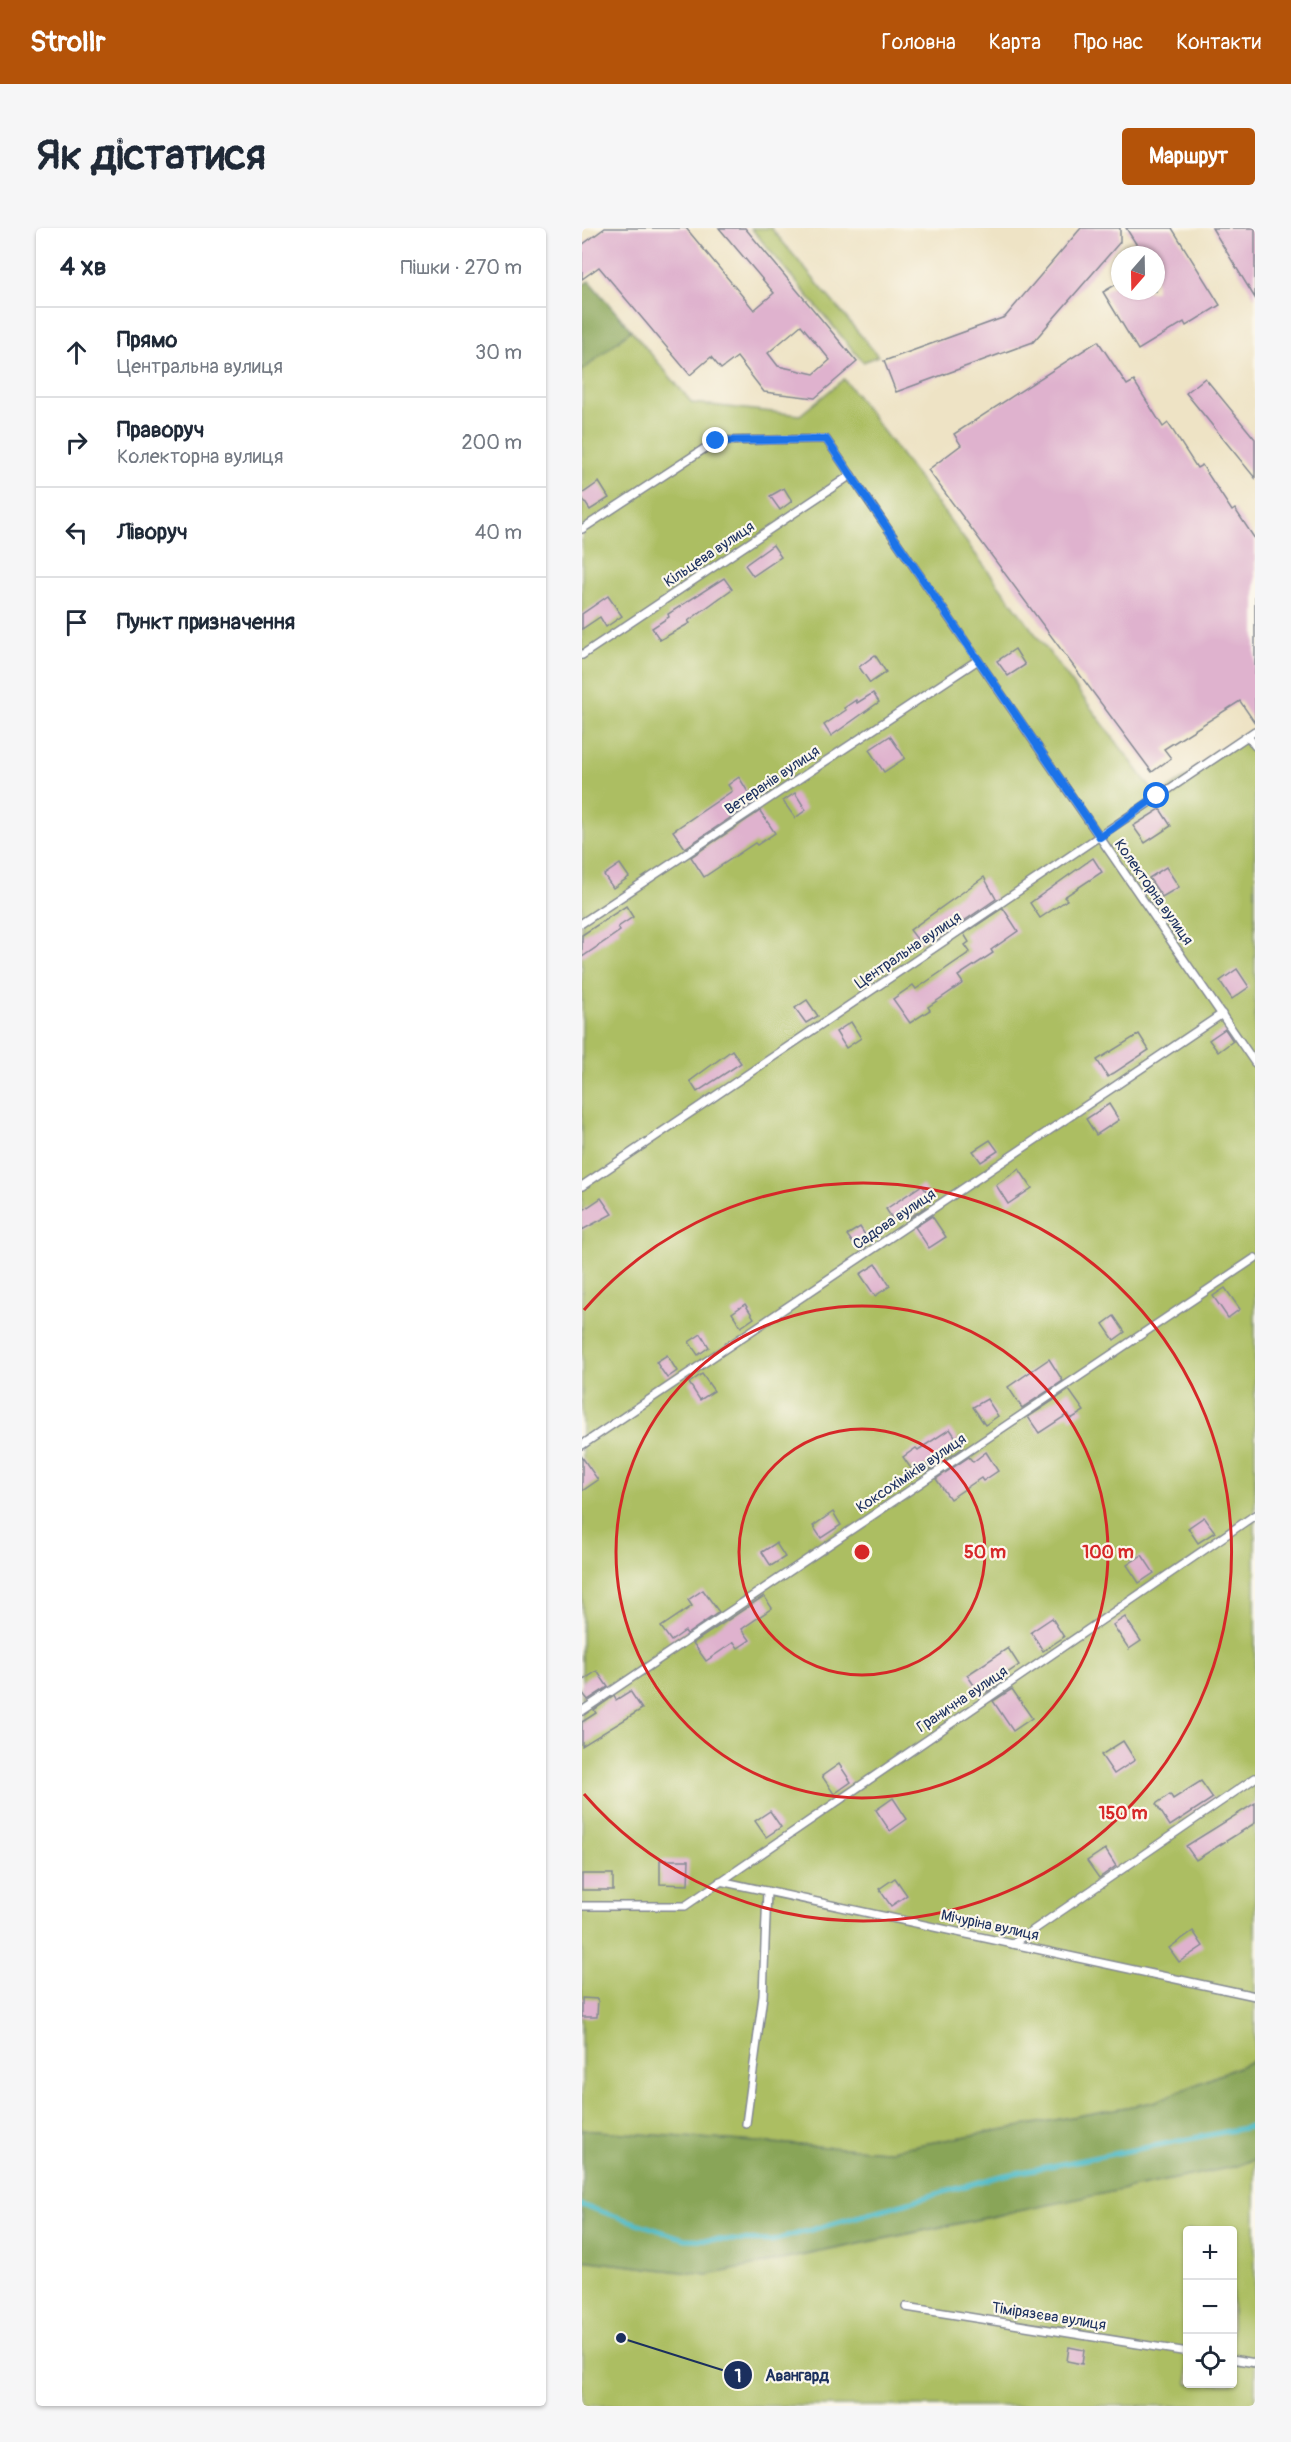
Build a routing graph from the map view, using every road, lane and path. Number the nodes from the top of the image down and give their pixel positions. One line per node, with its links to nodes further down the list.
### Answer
1 (850, 475): 2 (lane, Колекторна вулиця); 3 (lane, Кільцева вулиця); 4 (lane, Колекторна вулиця)
2 (582, 528)
3 (582, 655)
4 (978, 660): 8 (lane, Колекторна вулиця); 9 (lane, Ветеранів вулиця)
5 (1255, 731): 6 (lane, Центральна вулиця)
6 (1248, 736): 7 (lane); 8 (lane, Центральна вулиця)
7 (1255, 746)
8 (1100, 837): 10 (lane, Колекторна вулиця); 12 (lane, Центральна вулиця)
9 (582, 923)
10 (1222, 1014): 11 (lane, Колекторна вулиця); 14 (lane, Садова вулиця)
11 (1255, 1063)
12 (582, 1186)
13 (1255, 1258): 16 (lane, Коксохіміків вулиця)
14 (582, 1445)
15 (1255, 1515): 18 (lane, Гранична вулиця)
16 (582, 1711)
17 (1255, 1778): 21 (lane)
18 (720, 1881): 19 (lane, Мічуріна вулиця); 20 (lane, Гранична вулиця)
19 (767, 1892): 21 (lane, Мічуріна вулиця); 23 (lane)
20 (582, 1906)
21 (1013, 1944): 22 (lane, Мічуріна вулиця)
22 (1255, 1996)
23 (746, 2124)
24 (906, 2307): 25 (lane, Тімірязєва вулиця)
25 (1183, 2351)
26 (1237, 2360): 27 (lane)
27 (1255, 2363)

